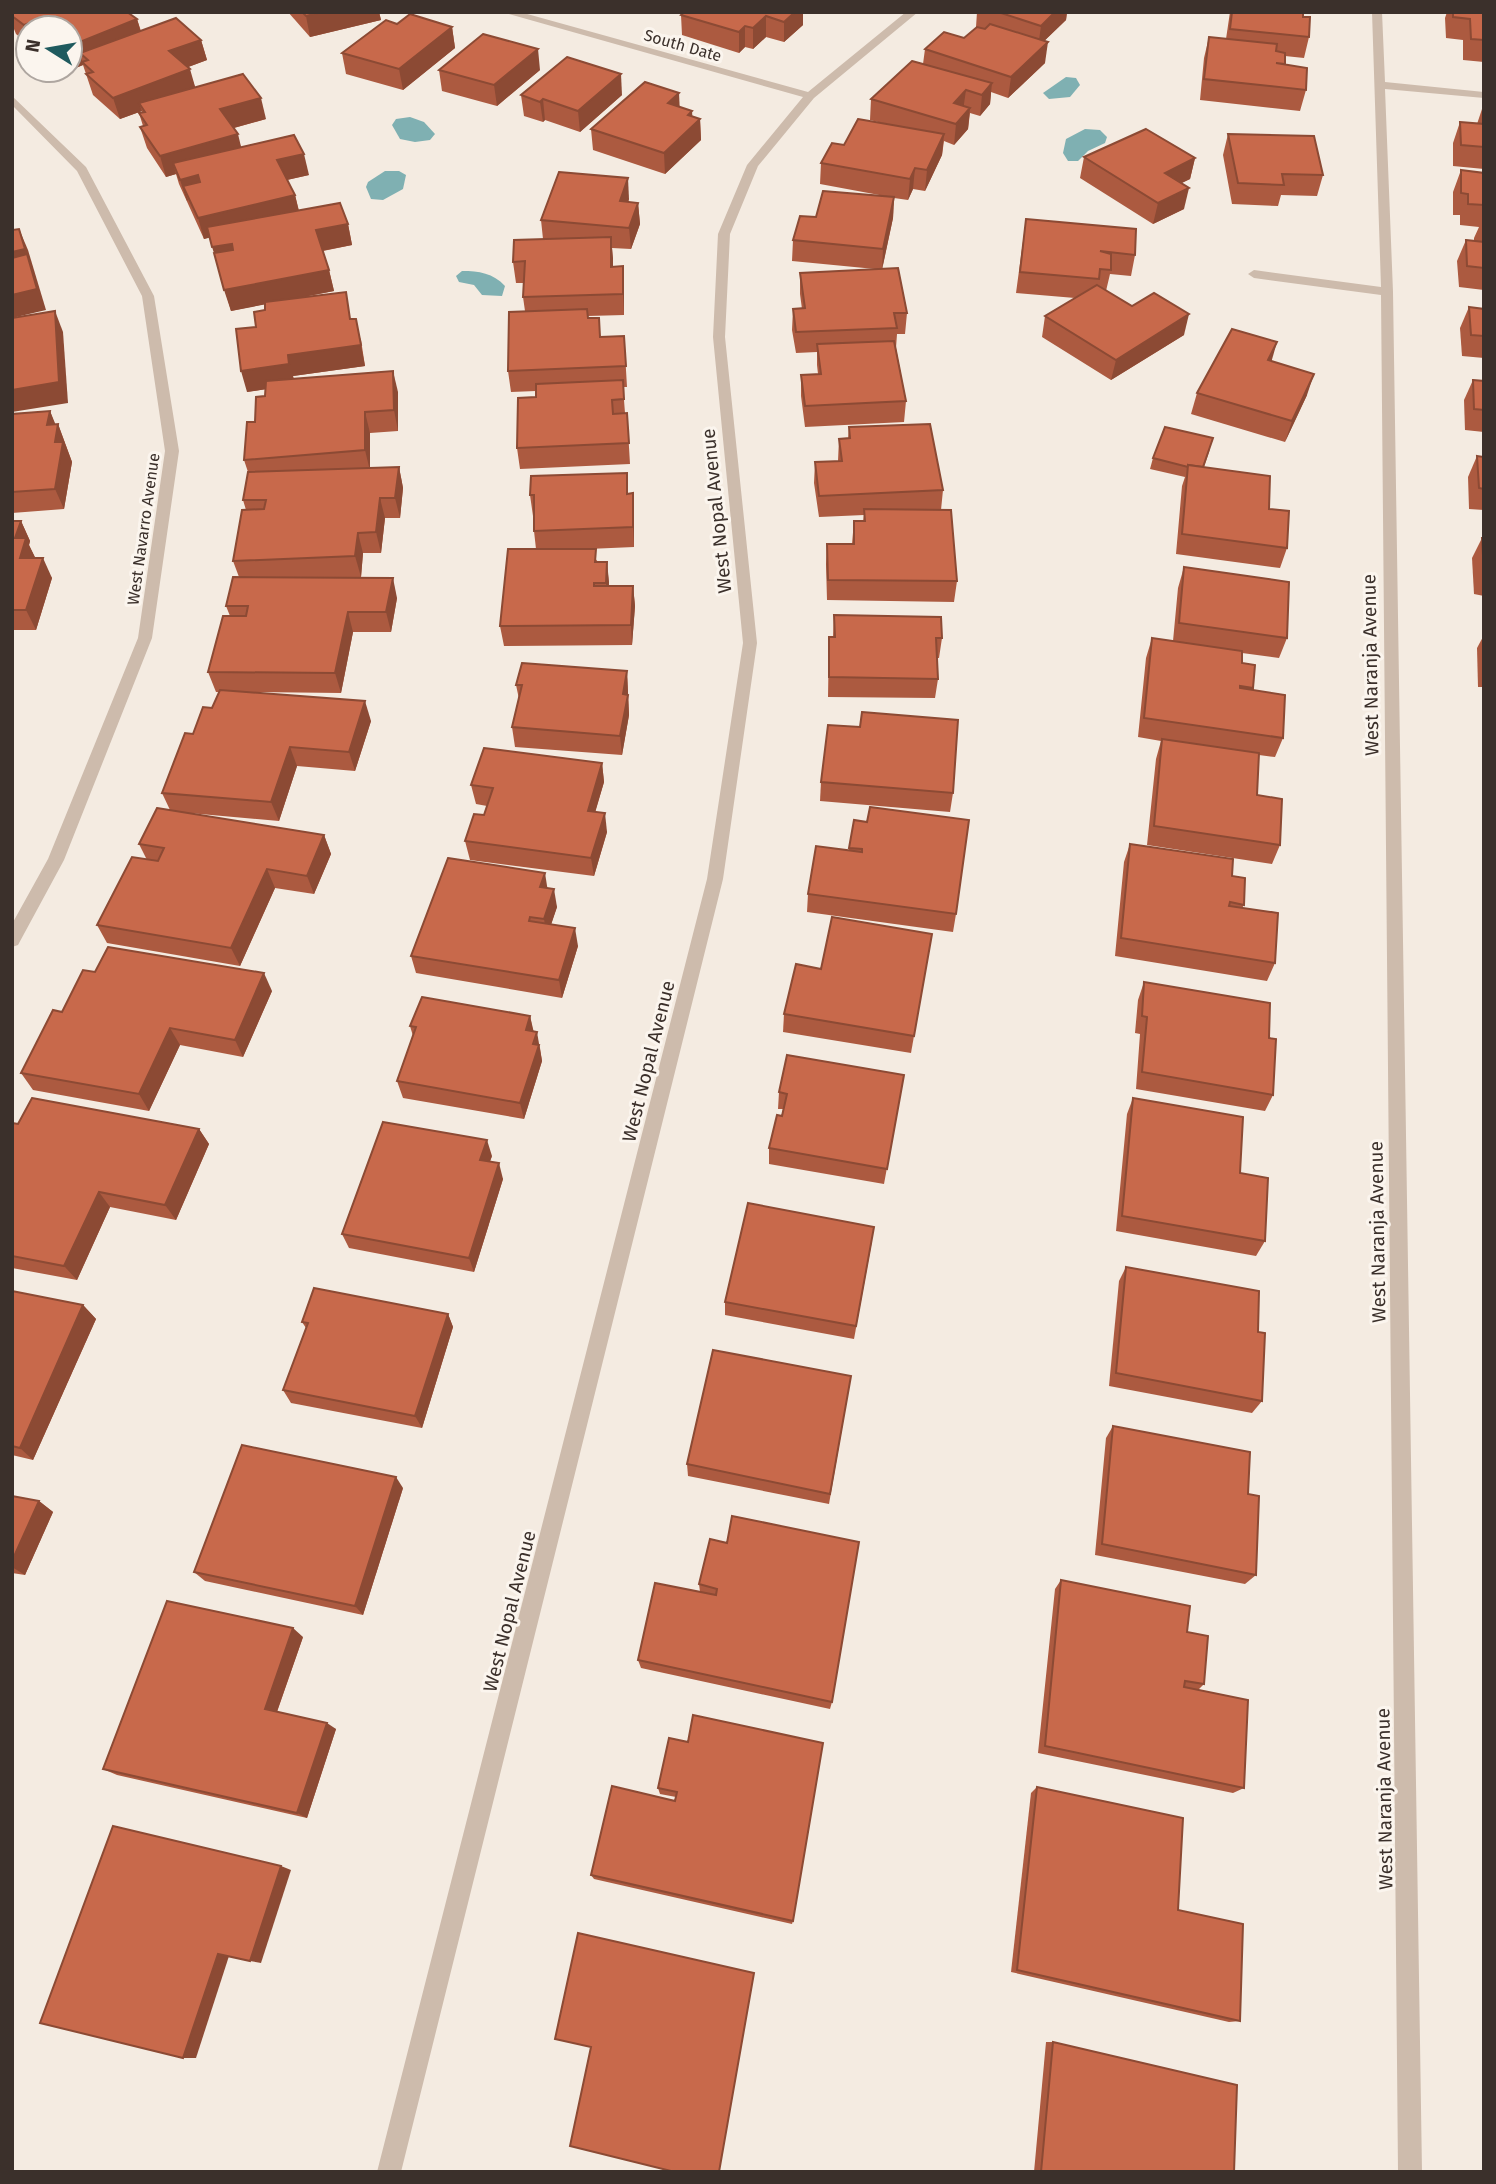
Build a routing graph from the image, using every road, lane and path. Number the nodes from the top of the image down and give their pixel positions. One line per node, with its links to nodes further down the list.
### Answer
1 (507, 12): 6 (street, South Date)
2 (914, 12): 6 (street, West Nopal Avenue)
3 (1377, 12): 4 (street, West Naranja Avenue)
4 (1378, 85): 5 (street); 9 (street, West Naranja Avenue)
5 (1484, 95)
6 (810, 96): 11 (street, West Nopal Avenue)
7 (12, 99): 10 (street, West Navarro Avenue)
8 (1254, 274): 9 (street)
9 (1387, 292): 12 (street, West Naranja Avenue)
10 (12, 940)
11 (389, 2172)
12 (1410, 2172)

